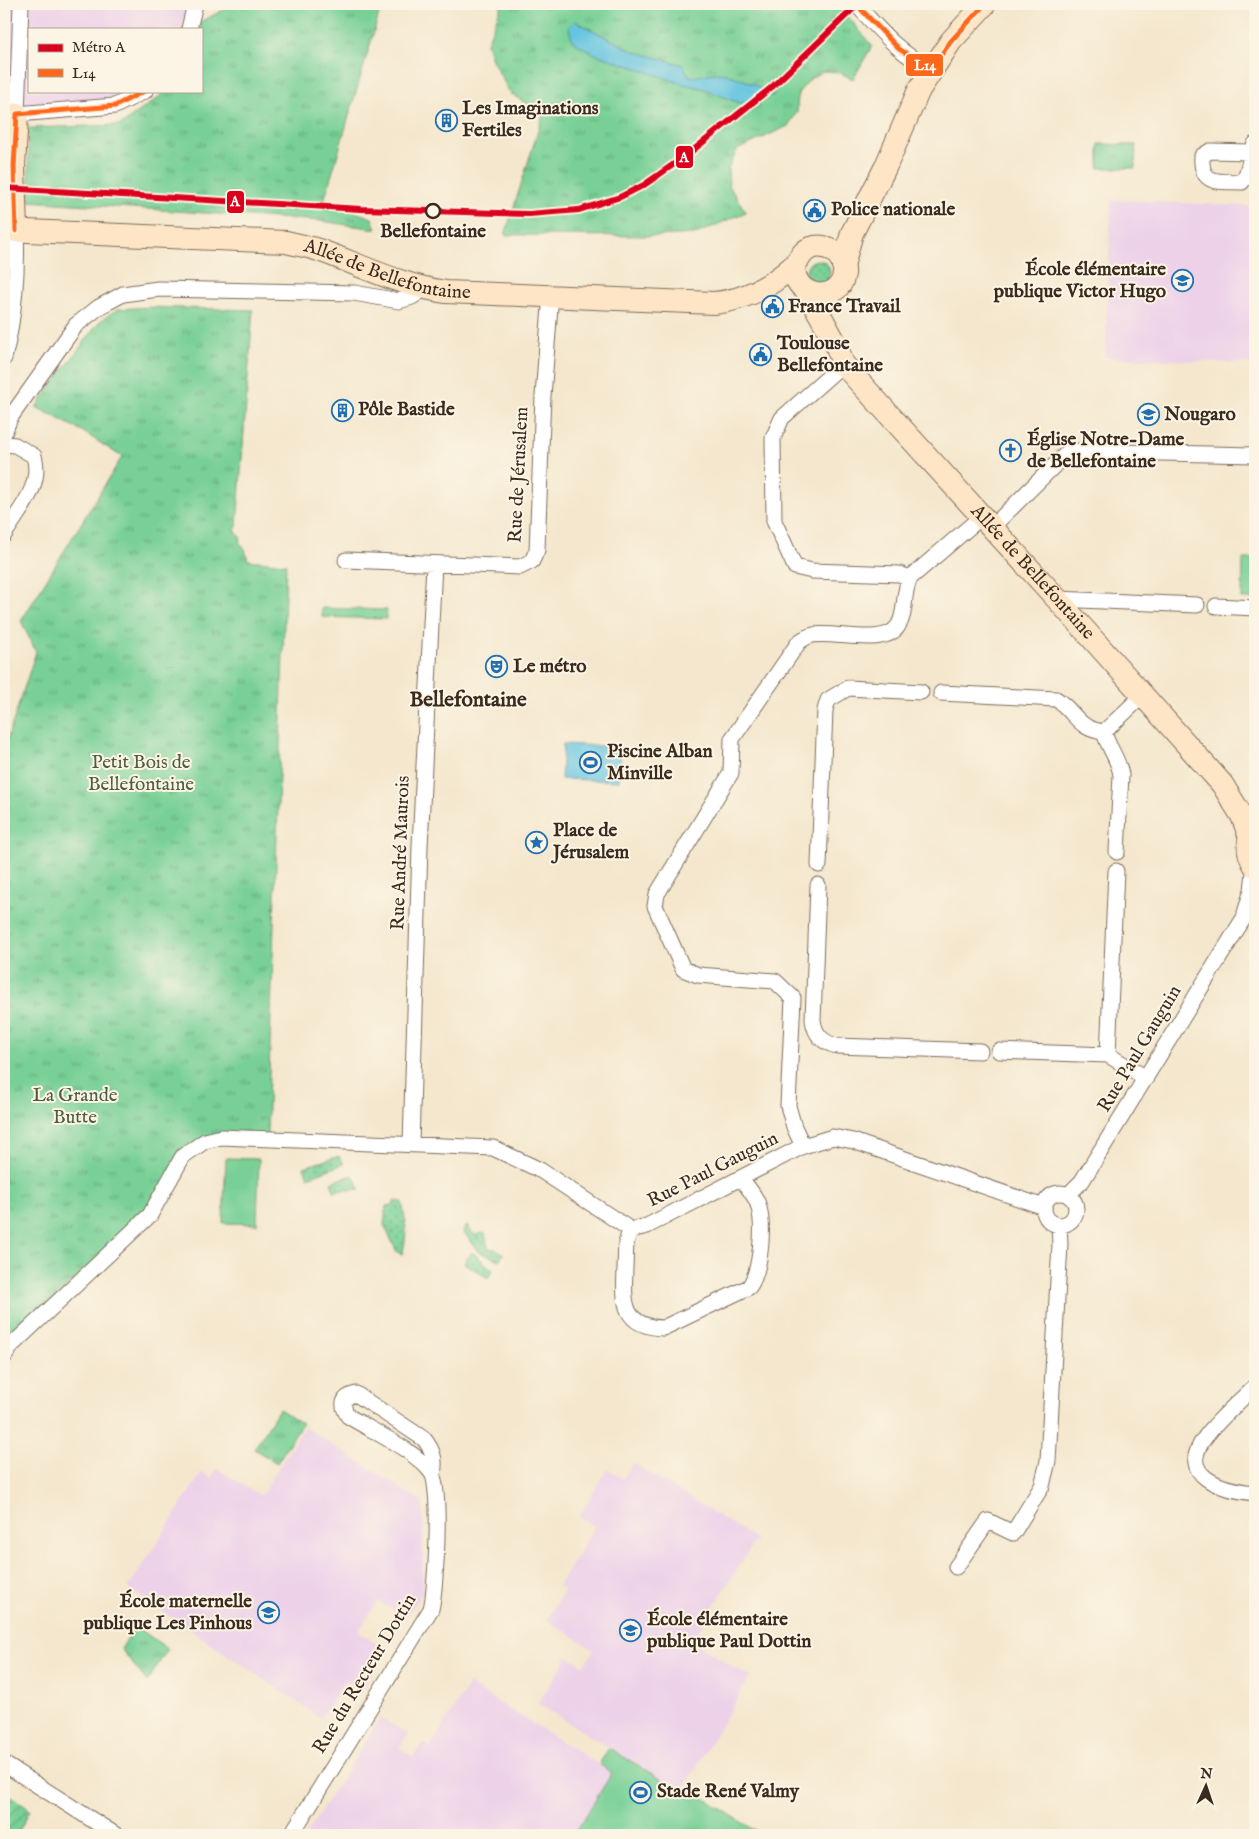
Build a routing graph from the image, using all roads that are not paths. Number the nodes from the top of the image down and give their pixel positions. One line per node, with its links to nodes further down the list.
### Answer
1 (21, 4): 9 (street)
2 (195, 4): 6 (street)
3 (856, 4): 7 (street)
4 (967, 4): 7 (street)
5 (985, 4): 7 (street)
6 (190, 28)
7 (926, 67): 11 (street); 13 (street)
8 (143, 92): 9 (street)
9 (10, 114): 10 (street)
10 (10, 231): 16 (street, Allée de Bellefontaine); 20 (street)
11 (822, 246): 12 (street); 13 (street)
12 (796, 264): 14 (street, Allée de Bellefontaine); 17 (street)
13 (843, 266): 15 (street)
14 (767, 287): 17 (street, Allée de Bellefontaine); 18 (street, Allée de Bellefontaine)
15 (837, 288): 17 (street); 19 (street)
16 (424, 289): 18 (street, Allée de Bellefontaine); 21 (street)
17 (806, 291): 19 (street, Allée de Bellefontaine)
18 (551, 294): 27 (street, Rue de Jérusalem)
19 (839, 354): 24 (street, Allée de Bellefontaine); 28 (street)
20 (4, 358)
21 (4, 434): 22 (street)
22 (4, 444): 25 (street)
23 (1255, 455): 24 (street)
24 (986, 523): 28 (street); 29 (street, Allée de Bellefontaine)
25 (4, 535)
26 (346, 560): 27 (street, Rue de Jérusalem)
27 (434, 564): 51 (street, Rue André Maurois)
28 (910, 578): 52 (street)
29 (1057, 599): 30 (street); 35 (street, Allée de Bellefontaine)
30 (1197, 605)
31 (1216, 606): 32 (street)
32 (1255, 608)
33 (921, 692): 41 (street)
34 (940, 693): 36 (street)
35 (1142, 696): 36 (street); 37 (street, Allée de Bellefontaine)
36 (1104, 732): 40 (street)
37 (1222, 784): 38 (street, Allée de Bellefontaine); 39 (street, Allée de Bellefontaine)
38 (1255, 811)
39 (1253, 832): 42 (street, Allée de Bellefontaine)
40 (1116, 852)
41 (819, 865)
42 (1255, 866): 46 (street, Rue Paul Gauguin)
43 (1116, 871): 49 (street)
44 (818, 885): 47 (street)
45 (1255, 904): 46 (street, Rue Paul Gauguin)
46 (1242, 921): 50 (street, Rue Paul Gauguin)
47 (980, 1050)
48 (999, 1051): 49 (street)
49 (1108, 1055): 50 (street)
50 (1146, 1078): 54 (street, Rue Paul Gauguin)
51 (411, 1144): 57 (street); 58 (street)
52 (803, 1146): 53 (street, Rue Paul Gauguin); 55 (street, Rue Paul Gauguin)
53 (741, 1178): 57 (street, Rue Paul Gauguin); 57 (street)
54 (1068, 1195): 55 (street); 56 (street)
55 (1044, 1207): 56 (street)
56 (1059, 1225): 62 (street)
57 (631, 1230)
58 (4, 1357)
59 (1255, 1386): 61 (street)
60 (434, 1474): 60 (street, Rue du Recteur Dottin); 65 (street, Rue du Recteur Dottin)
61 (1255, 1493)
62 (956, 1567)
63 (4, 1764): 64 (street)
64 (116, 1835)
65 (290, 1835)

